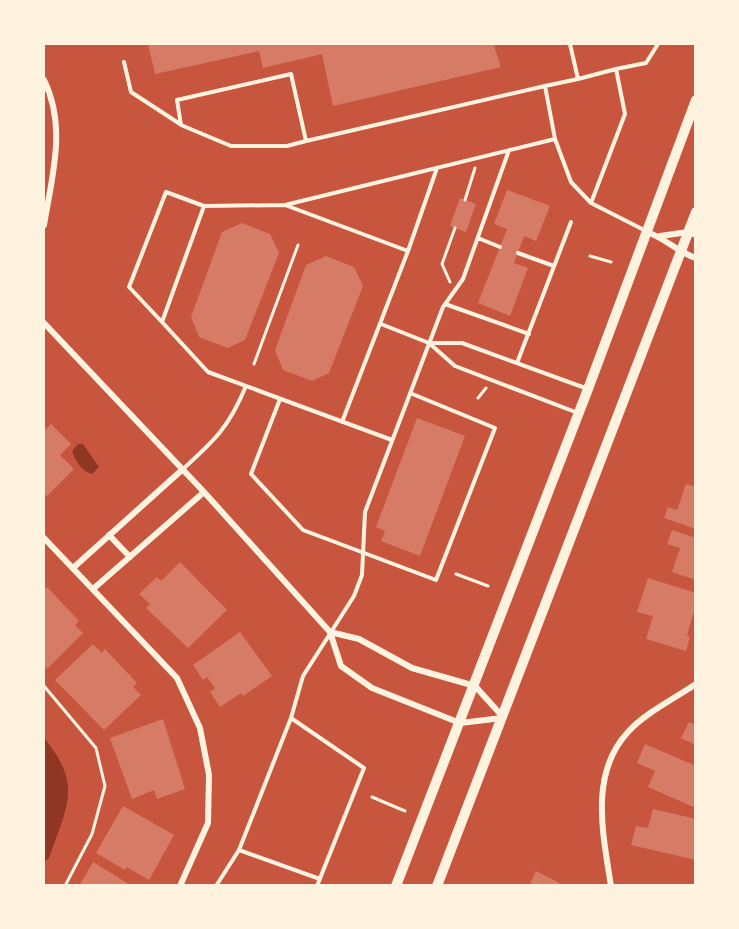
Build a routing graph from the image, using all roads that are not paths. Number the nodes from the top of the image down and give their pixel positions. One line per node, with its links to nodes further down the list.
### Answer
1 (570, 44): 5 (lane)
2 (658, 44): 4 (lane)
3 (124, 62): 9 (lane)
4 (616, 69): 5 (lane); 14 (lane)
5 (578, 79): 7 (lane)
6 (44, 80): 19 (street)
7 (545, 86): 10 (lane); 11 (lane)
8 (696, 100): 20 (street)
9 (181, 125): 11 (lane); 11 (lane)
10 (555, 138): 12 (lane); 14 (lane)
11 (306, 141)
12 (509, 150): 13 (lane); 23 (lane)
13 (437, 168): 15 (lane); 25 (lane)
14 (591, 203): 20 (lane)
15 (285, 205): 16 (lane); 25 (lane)
16 (204, 206): 31 (lane); 31 (lane)
17 (696, 212): 21 (street)
18 (571, 222): 29 (lane)
19 (44, 225)
20 (646, 232): 22 (street); 38 (street)
21 (692, 234): 22 (street); 27 (street)
22 (660, 236): 27 (street)
23 (478, 238): 24 (lane); 30 (lane)
24 (500, 247)
25 (408, 251): 33 (lane)
26 (518, 253): 29 (lane)
27 (680, 253): 28 (street); 56 (street)
28 (696, 258)
29 (554, 266): 34 (lane)
30 (445, 304): 34 (lane); 35 (lane)
31 (162, 322): 37 (lane)
32 (44, 323): 44 (street)
33 (381, 324): 35 (lane); 42 (lane)
34 (529, 334): 36 (lane)
35 (429, 343): 36 (lane); 39 (lane); 41 (lane)
36 (518, 363): 38 (lane)
37 (246, 386): 40 (lane); 44 (lane)
38 (588, 389): 41 (street)
39 (410, 393): 43 (lane); 48 (lane)
40 (280, 399): 42 (lane); 48 (lane)
41 (578, 413): 54 (street)
42 (342, 422): 43 (lane)
43 (392, 440): 48 (lane)
44 (183, 469): 45 (street); 46 (street)
45 (204, 492): 49 (street); 52 (street)
46 (109, 535): 49 (street); 50 (street)
47 (44, 538): 50 (street)
48 (363, 552): 52 (lane)
49 (130, 557): 51 (street)
50 (73, 568): 51 (street)
51 (93, 590): 60 (street)
52 (330, 632): 54 (street); 55 (lane); 57 (street)
53 (696, 684): 65 (street)
54 (475, 686): 56 (street); 57 (street)
55 (291, 718): 58 (lane); 59 (lane)
56 (503, 718): 57 (street); 64 (street)
57 (460, 723): 63 (street)
58 (239, 850): 59 (lane); 61 (lane)
59 (320, 879): 62 (lane)
60 (180, 885)
61 (216, 885)
62 (317, 885)
63 (396, 885)
64 (437, 885)
65 (611, 885)

